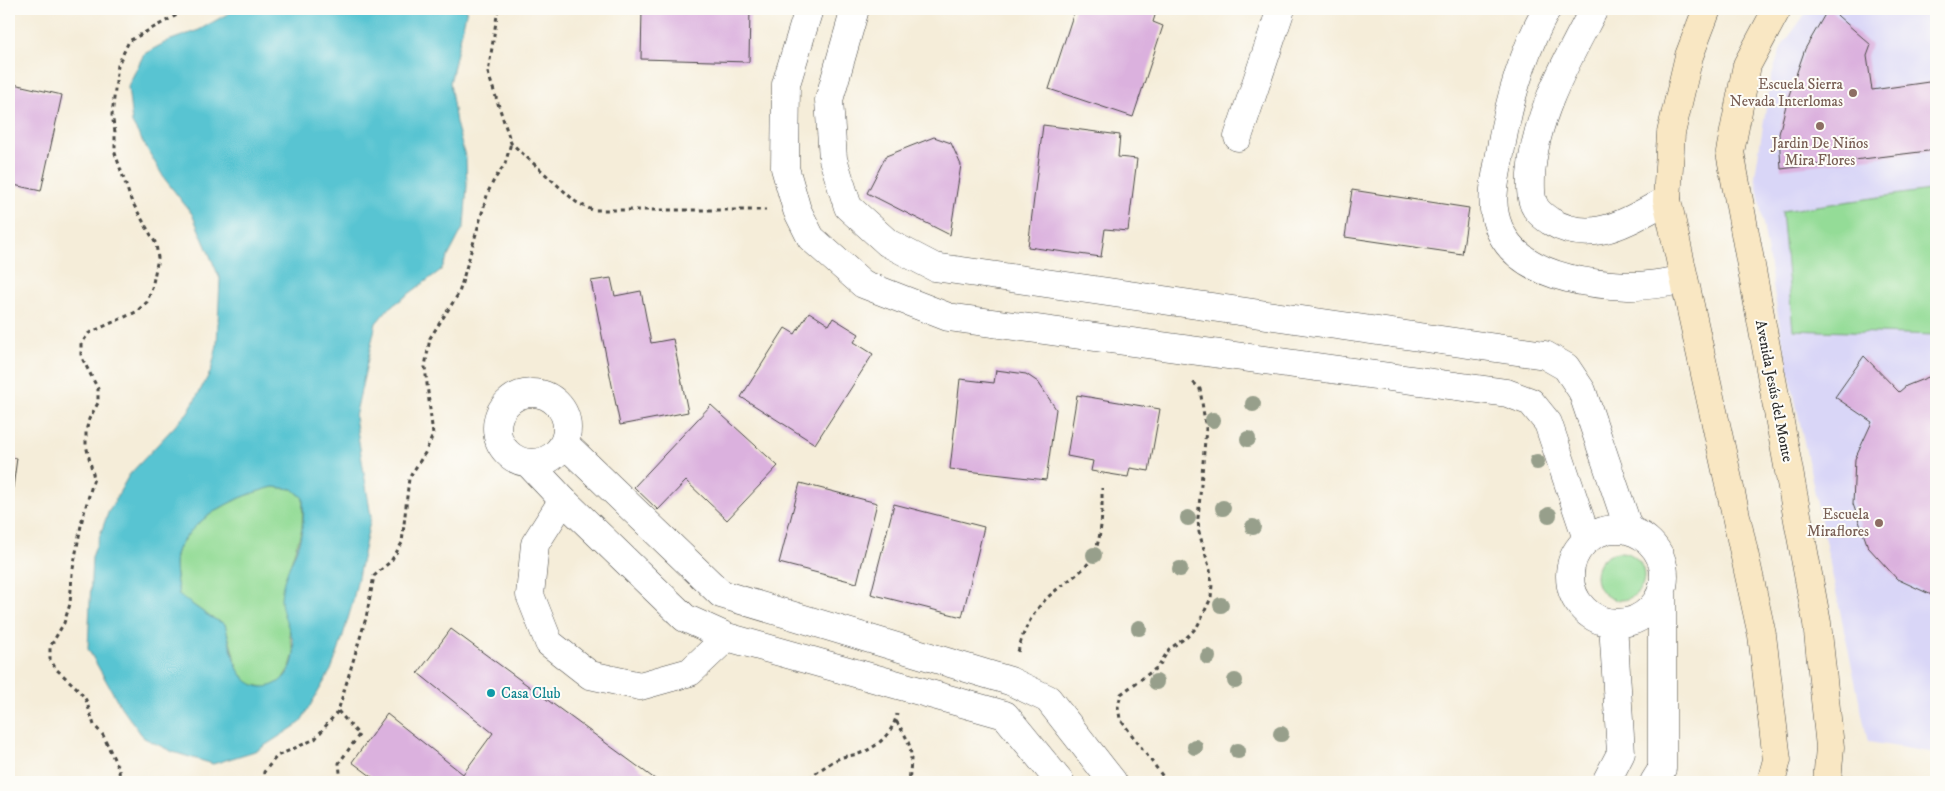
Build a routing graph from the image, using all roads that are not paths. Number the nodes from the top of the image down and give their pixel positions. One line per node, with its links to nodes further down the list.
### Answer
1 (809, 9): 15 (street)
2 (855, 9): 14 (street)
3 (1281, 9): 8 (street)
4 (1547, 9): 10 (street)
5 (1594, 9): 9 (street)
6 (1707, 9): 9 (main road)
7 (1777, 9): 24 (main road, Avenida Jesús del Monte)
8 (1238, 137)
9 (1667, 200): 10 (main road)
10 (1684, 280): 23 (main road)
11 (565, 444): 12 (street); 12 (street); 20 (street)
12 (528, 464): 13 (street)
13 (563, 500): 18 (street); 18 (street)
14 (1628, 530): 15 (street); 16 (street)
15 (1587, 539): 17 (street)
16 (1662, 593): 17 (street); 22 (street)
17 (1613, 624): 21 (street)
18 (727, 637): 19 (street)
19 (1060, 782)
20 (1113, 782)
21 (1606, 782)
22 (1654, 782)
23 (1771, 782)
24 (1827, 782)

